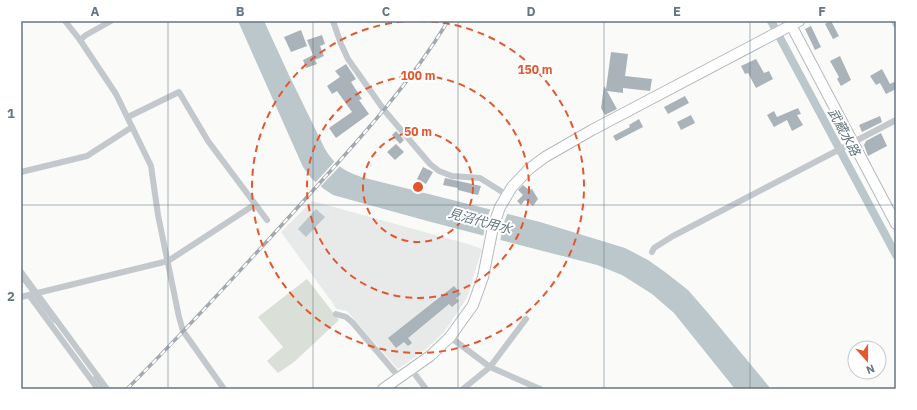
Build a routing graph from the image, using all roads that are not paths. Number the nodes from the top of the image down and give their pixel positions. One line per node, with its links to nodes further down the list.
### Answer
1 (66, 21): 7 (street)
2 (111, 21): 7 (street)
3 (333, 21): 13 (street)
4 (894, 21): 6 (street)
5 (795, 23): 11 (main road); 13 (main road)
6 (896, 26)
7 (80, 40): 8 (street)
8 (128, 117): 10 (street); 14 (street)
9 (896, 120): 11 (street)
10 (132, 127): 12 (street); 18 (street)
11 (849, 144): 16 (main road); 17 (street)
12 (21, 172)
13 (507, 195): 25 (main road)
14 (254, 204): 15 (street); 18 (street)
15 (267, 220)
16 (895, 221)
17 (652, 252)
18 (168, 261): 20 (street); 29 (street)
19 (21, 272): 20 (street)
20 (36, 294): 21 (street); 31 (street)
21 (29, 295): 22 (street); 30 (street)
22 (21, 297)
23 (336, 314): 28 (street)
24 (526, 319): 26 (street)
25 (450, 337): 26 (street); 27 (main road)
26 (490, 367): 34 (street); 35 (street)
27 (411, 369): 28 (main road); 33 (street)
28 (399, 378): 32 (main road)
29 (222, 388)
30 (98, 389)
31 (107, 389)
32 (383, 389)
33 (426, 389)
34 (463, 389)
35 (540, 389)

